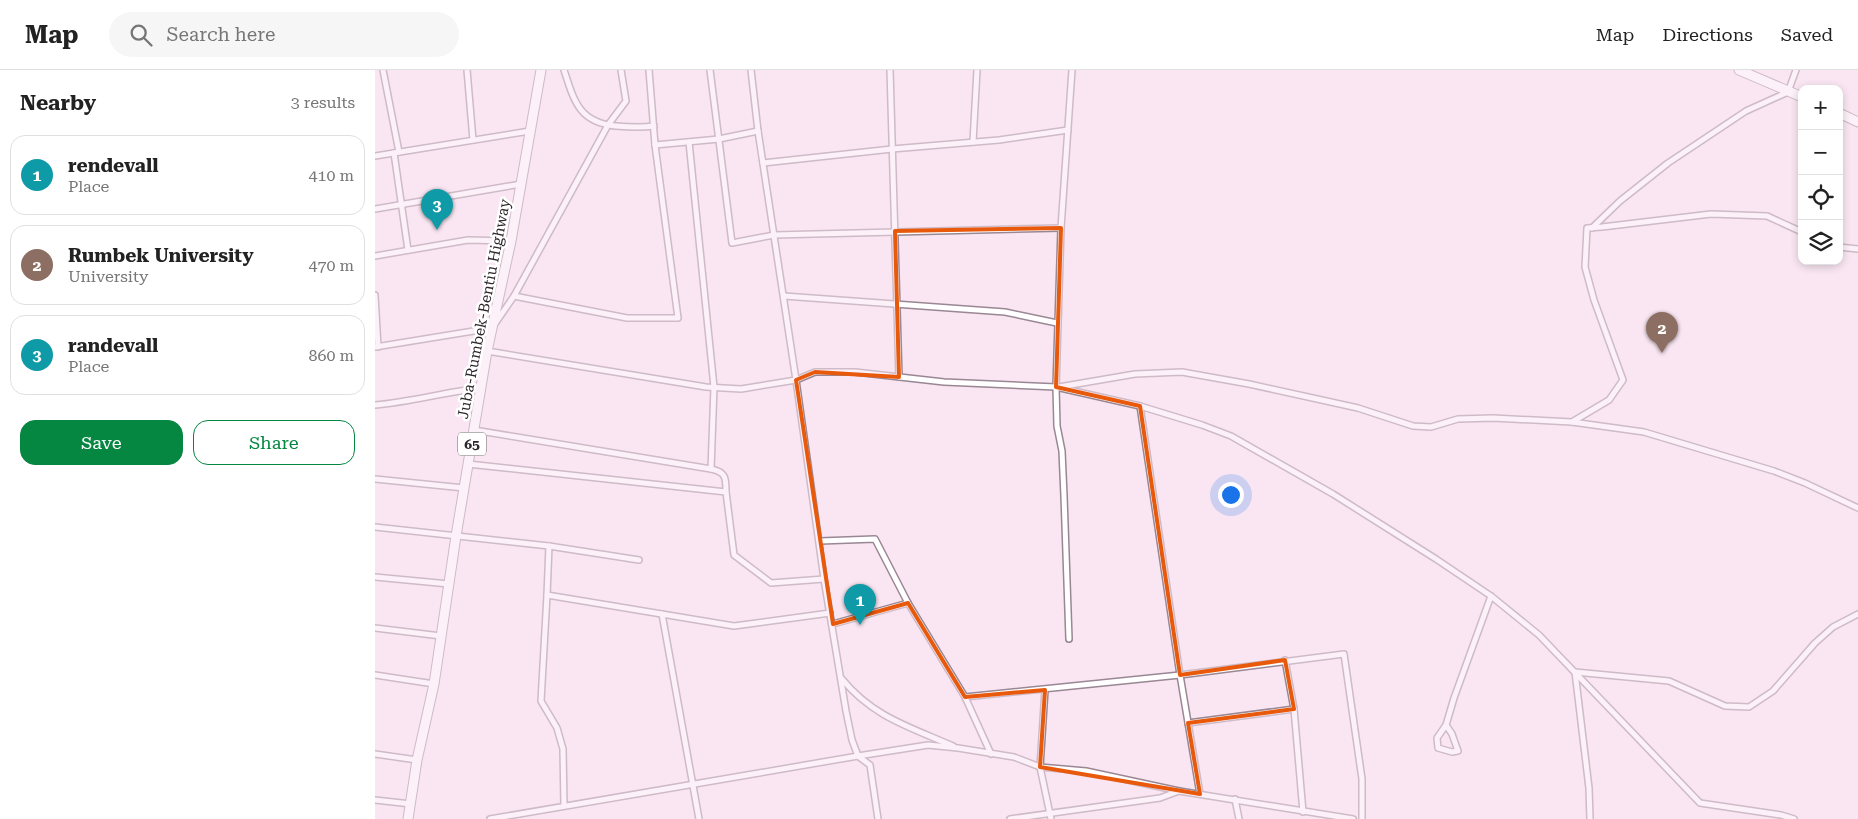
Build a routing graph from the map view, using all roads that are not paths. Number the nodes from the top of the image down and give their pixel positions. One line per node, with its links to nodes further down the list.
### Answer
1 (383, 70): 29 (street)
2 (467, 70): 24 (street)
3 (541, 70): 20 (main road, Juba-Rumbek-Bentiu Highway / 65)
4 (564, 70): 18 (street)
5 (621, 70): 18 (street)
6 (649, 70): 19 (street)
7 (710, 70): 23 (street)
8 (751, 70): 22 (street)
9 (890, 70): 28 (street)
10 (977, 70): 26 (street)
11 (1072, 70): 21 (street)
12 (1739, 70): 14 (main road)
13 (1796, 70): 14 (street)
14 (1788, 92): 15 (main road); 36 (street)
15 (1798, 96)
16 (1843, 115): 17 (main road)
17 (1858, 122)
18 (608, 125): 19 (street); 46 (street)
19 (654, 126): 27 (street)
20 (530, 130): 24 (street); 32 (main road, Juba-Rumbek-Bentiu Highway / 65)
21 (1068, 130): 26 (street); 35 (street)
22 (758, 131): 23 (street); 31 (street)
23 (719, 139): 25 (street); 39 (street)
24 (473, 140): 29 (street)
25 (689, 142): 27 (street); 55 (street)
26 (973, 142): 28 (street)
27 (655, 145): 46 (street)
28 (892, 148): 31 (street); 38 (street)
29 (396, 152): 30 (street); 33 (street)
30 (375, 156)
31 (763, 163): 39 (street)
32 (521, 184): 33 (street); 40 (main road, Juba-Rumbek-Bentiu Highway / 65)
33 (403, 204): 34 (street); 43 (street)
34 (375, 209)
35 (1061, 228): 38 (street); 49 (street)
36 (1592, 228): 37 (street); 60 (street)
37 (1798, 230)
38 (895, 231): 39 (street); 48 (street)
39 (774, 235): 47 (street)
40 (511, 241): 43 (street); 50 (main road, Juba-Rumbek-Bentiu Highway / 65)
41 (1843, 247): 42 (street)
42 (1858, 248)
43 (408, 250): 44 (street)
44 (375, 256)
45 (375, 295): 51 (street)
46 (514, 296): 50 (street)
47 (783, 296): 48 (street); 54 (street)
48 (897, 303): 49 (street); 53 (street)
49 (1057, 323): 56 (street)
50 (492, 328): 51 (street); 52 (main road, Juba-Rumbek-Bentiu Highway / 65)
51 (377, 347)
52 (487, 351): 55 (street); 57 (main road, Juba-Rumbek-Bentiu Highway / 65)
53 (899, 377): 54 (street); 56 (street)
54 (797, 380): 55 (street); 70 (street)
55 (714, 387): 63 (street)
56 (1056, 387): 59 (street); 60 (street); 85 (street)
57 (481, 388): 58 (street); 61 (main road, Juba-Rumbek-Bentiu Highway / 65)
58 (375, 405)
59 (1139, 406): 77 (street); 88 (street)
60 (1572, 422): 67 (street)
61 (475, 430): 62 (main road, Juba-Rumbek-Bentiu Highway / 65); 63 (street)
62 (468, 464): 65 (main road, Juba-Rumbek-Bentiu Highway / 65); 66 (street)
63 (711, 469): 66 (street)
64 (375, 479): 65 (street)
65 (464, 488): 69 (main road, Juba-Rumbek-Bentiu Highway / 65)
66 (726, 492): 74 (street)
67 (1858, 508)
68 (375, 526): 69 (street)
69 (456, 536): 71 (street); 75 (main road, Juba-Rumbek-Bentiu Highway / 65)
70 (820, 541): 74 (street); 78 (street)
71 (549, 546): 72 (street); 76 (street)
72 (639, 560)
73 (375, 577): 75 (street)
74 (824, 579): 79 (street)
75 (450, 584): 84 (main road, Juba-Rumbek-Bentiu Highway / 65)
76 (547, 595): 80 (street); 109 (street)
77 (1491, 596): 87 (street); 96 (street)
78 (908, 603): 82 (street); 93 (street)
79 (830, 613): 80 (street); 82 (street)
80 (663, 614): 103 (street)
81 (1858, 614): 87 (street)
82 (833, 624): 90 (street)
83 (375, 628): 84 (street)
84 (441, 636): 91 (main road, Juba-Rumbek-Bentiu Highway / 65)
85 (1069, 638)
86 (1285, 660): 88 (street); 94 (street); 121 (street)
87 (1575, 672): 122 (street); 123 (street)
88 (1180, 675): 92 (street); 95 (street)
89 (375, 676): 91 (street)
90 (841, 679): 97 (street); 100 (street)
91 (434, 684): 101 (main road, Juba-Rumbek-Bentiu Highway / 65)
92 (1045, 690): 93 (street); 102 (street)
93 (965, 697): 99 (street)
94 (1294, 709): 95 (street); 110 (street)
95 (1188, 723): 105 (street)
96 (1447, 725): 96 (street)
97 (958, 748): 99 (street); 100 (street)
98 (375, 754): 101 (street)
99 (991, 754): 102 (street)
100 (858, 756): 103 (street); 117 (street)
101 (417, 760): 108 (main road, Juba-Rumbek-Bentiu Highway / 65)
102 (1040, 767): 104 (street); 112 (street)
103 (694, 785): 109 (street); 116 (street)
104 (1179, 791): 105 (street); 112 (street)
105 (1200, 794): 106 (street)
106 (1235, 799): 110 (street); 119 (street)
107 (375, 800): 108 (street)
108 (411, 804): 113 (main road, Juba-Rumbek-Bentiu Highway / 65)
109 (565, 806): 111 (street)
110 (1303, 812): 120 (street)
111 (512, 814): 114 (street); 115 (street)
112 (1051, 816): 118 (street)
113 (408, 819)
114 (490, 819)
115 (516, 819)
116 (699, 819)
117 (878, 819)
118 (1010, 819)
119 (1239, 819)
120 (1353, 819)
121 (1363, 819)
122 (1590, 819)
123 (1794, 819)

